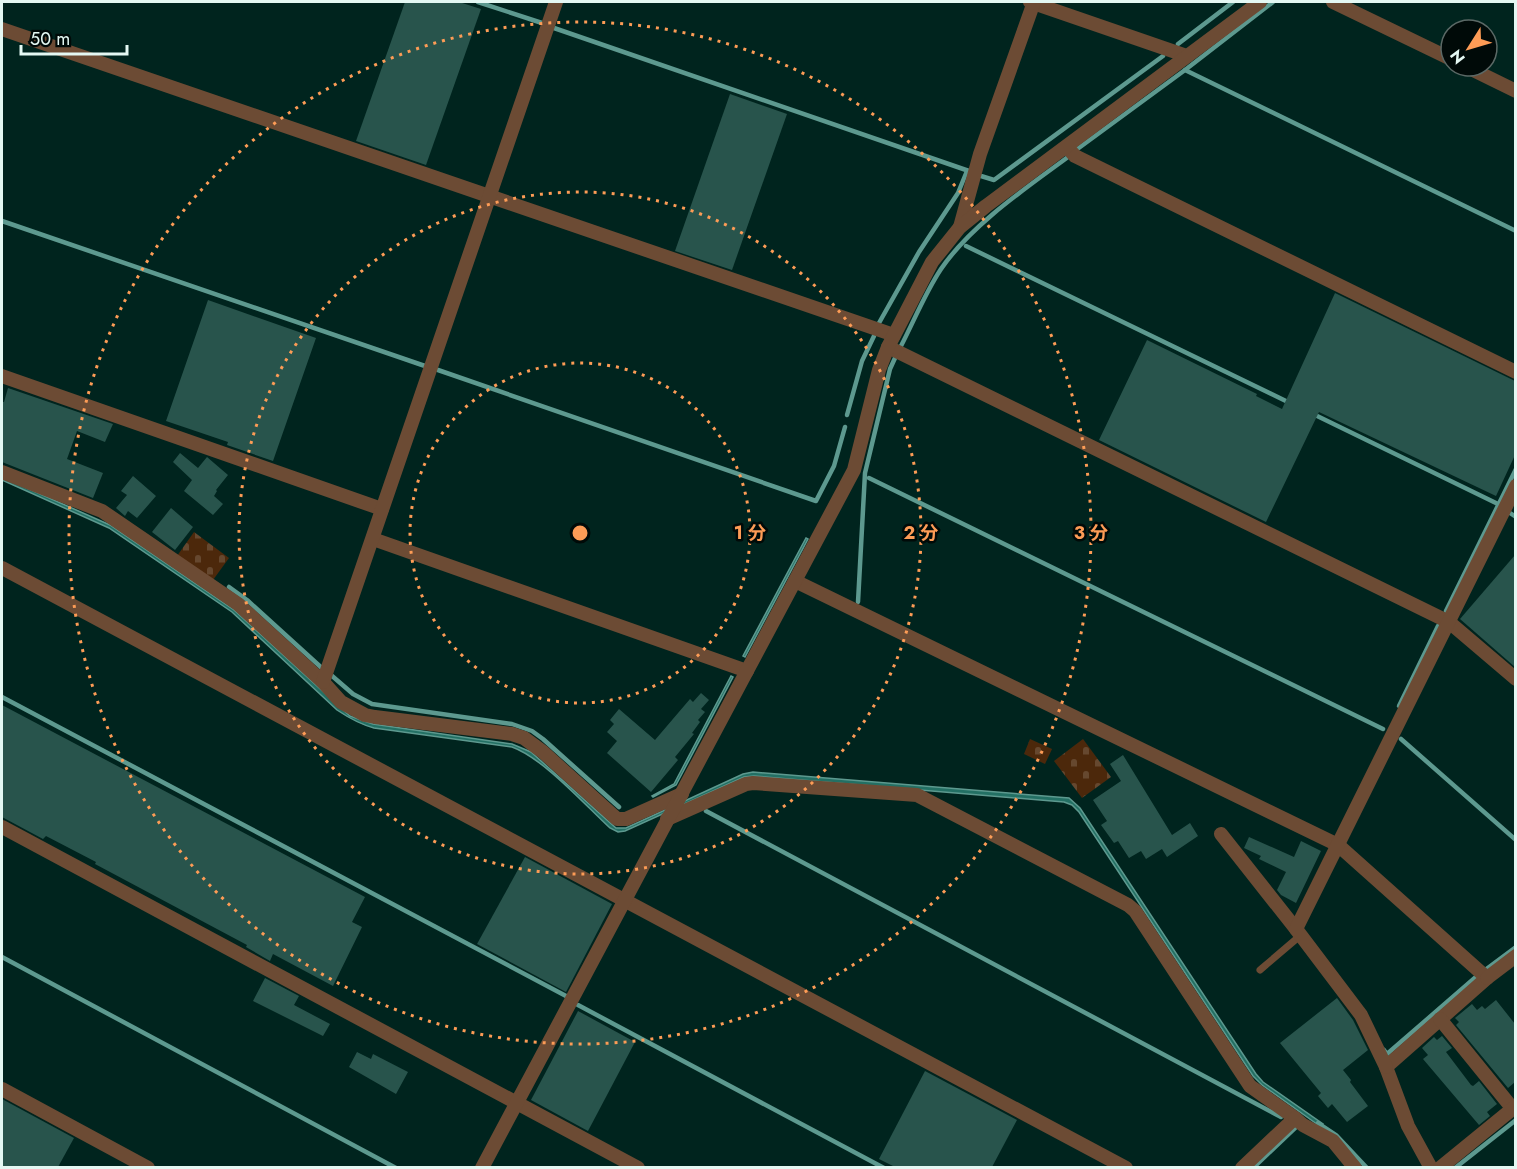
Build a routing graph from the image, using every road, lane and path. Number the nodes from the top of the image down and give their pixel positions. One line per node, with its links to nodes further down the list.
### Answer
1 (556, 2): 11 (street)
2 (1032, 2): 7 (street); 12 (street)
3 (1260, 2): 7 (street)
4 (1333, 2): 6 (street)
5 (2, 29): 11 (street)
6 (1439, 53)
7 (1187, 56): 10 (street)
8 (1489, 78): 9 (street)
9 (1515, 91)
10 (1067, 147): 12 (street); 14 (street)
11 (489, 197): 13 (street); 18 (street)
12 (960, 227): 13 (street)
13 (891, 341): 21 (street); 22 (street)
14 (1515, 372)
15 (2, 376): 18 (street)
16 (2, 472): 25 (street)
17 (1515, 486): 22 (street)
18 (382, 509): 19 (street)
19 (373, 539): 23 (street); 25 (street)
20 (2, 568): 31 (street)
21 (795, 581): 23 (street); 30 (street)
22 (1449, 621): 24 (street); 30 (street)
23 (747, 670): 26 (street)
24 (1515, 679)
25 (323, 682): 26 (street)
26 (680, 798): 27 (street)
27 (669, 817): 31 (street); 41 (street)
28 (2, 827): 39 (street)
29 (1221, 834): 32 (street)
30 (1338, 845): 32 (street); 35 (street)
31 (626, 901): 39 (street); 45 (street)
32 (1298, 932): 34 (lane); 37 (street)
33 (1515, 957): 35 (street)
34 (1260, 970)
35 (1484, 974): 36 (street)
36 (1440, 1019): 37 (street); 40 (street)
37 (1386, 1067): 48 (street)
38 (2, 1089): 42 (street)
39 (517, 1103): 43 (street); 44 (street)
40 (1514, 1108): 49 (street)
41 (1294, 1118): 46 (street); 47 (street)
42 (148, 1167)
43 (482, 1167)
44 (638, 1167)
45 (1126, 1167)
46 (1242, 1167)
47 (1355, 1167)
48 (1431, 1167)
49 (1440, 1167)

